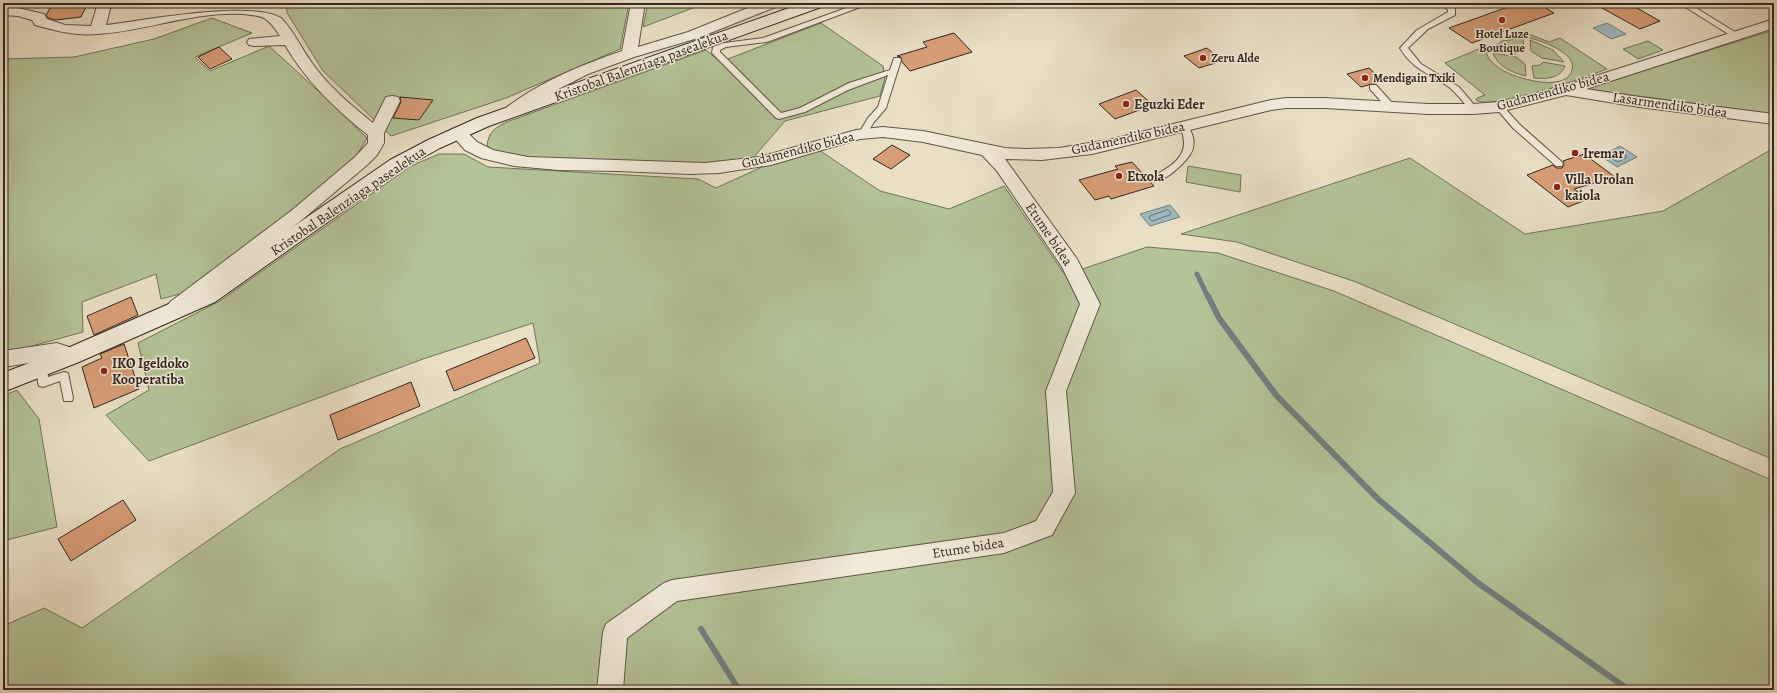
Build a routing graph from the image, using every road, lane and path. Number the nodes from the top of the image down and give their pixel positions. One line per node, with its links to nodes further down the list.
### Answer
1 (194, 3): 10 (street)
2 (638, 3): 16 (street)
3 (774, 3): 16 (street)
4 (818, 3): 25 (street, Kristobal Balenziaga pasealekua)
5 (867, 3): 18 (lane)
6 (1683, 3): 13 (lane)
7 (104, 5): 12 (street)
8 (1447, 5): 24 (lane)
9 (3, 11): 12 (street)
10 (167, 16): 12 (street); 14 (street)
11 (1774, 23): 13 (street, Gudamendiko bidea)
12 (97, 30)
13 (1736, 35): 20 (street, Gudamendiko bidea)
14 (290, 40): 15 (street); 29 (street)
15 (254, 42)
16 (629, 54): 25 (street)
17 (897, 60): 18 (lane)
18 (894, 71): 30 (lane)
19 (1373, 87): 22 (lane)
20 (1566, 90): 23 (street, Gudamendiko bidea); 26 (street, Lasarmendiko bidea)
21 (392, 101): 29 (street)
22 (1390, 106): 24 (street, Gudamendiko bidea); 27 (street, Gudamendiko bidea)
23 (1499, 107): 24 (street, Gudamendiko bidea); 32 (lane)
24 (1473, 109)
25 (513, 111): 28 (street, Kristobal Balenziaga pasealekua)
26 (1774, 119)
27 (1184, 126): 31 (street, Gudamendiko bidea); 33 (lane)
28 (458, 132): 30 (street, Gudamendiko bidea); 34 (street, Kristobal Balenziaga pasealekua)
29 (376, 133): 34 (street)
30 (863, 133): 31 (street, Gudamendiko bidea)
31 (988, 151): 40 (street, Etume bidea)
32 (1559, 164)
33 (1156, 179)
34 (169, 312): 35 (street, Kristobal Balenziaga pasealekua)
35 (71, 356): 36 (street); 37 (street, Kristobal Balenziaga pasealekua)
36 (3, 359)
37 (43, 368): 38 (street, Kristobal Balenziaga pasealekua); 39 (lane)
38 (3, 382)
39 (68, 398)
40 (610, 690)

